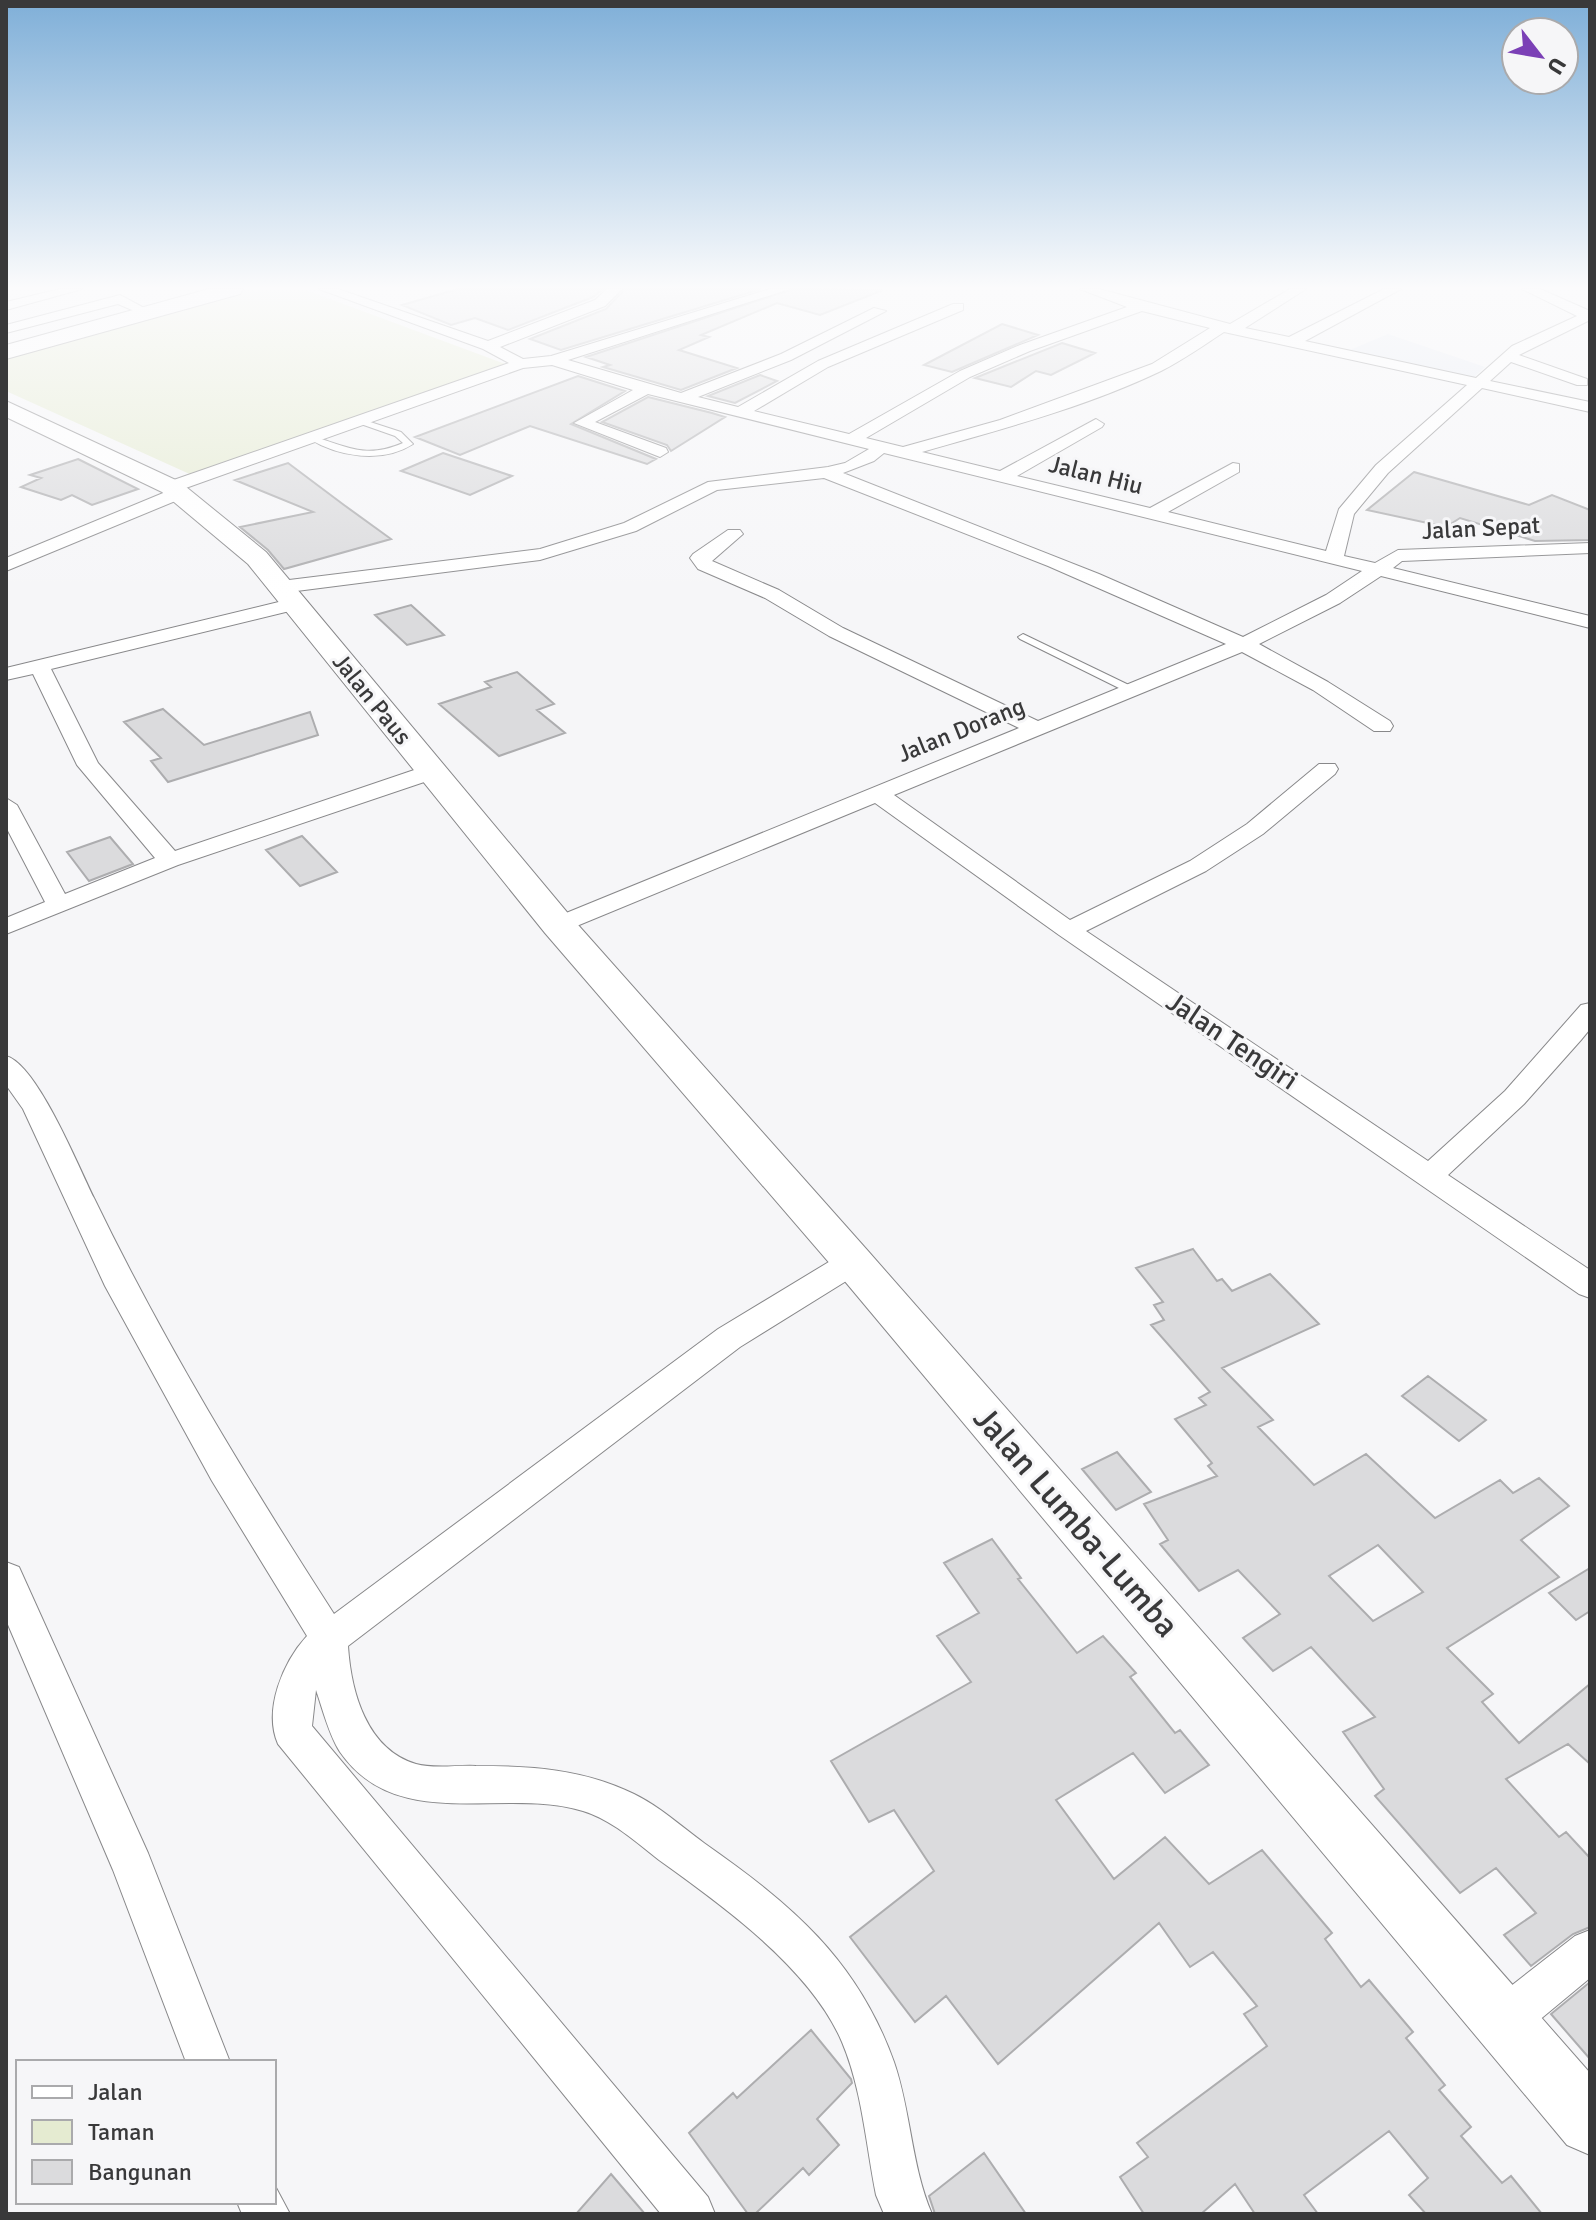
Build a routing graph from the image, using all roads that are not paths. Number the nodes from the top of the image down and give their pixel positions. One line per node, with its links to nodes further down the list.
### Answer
1 (441, 393): 14 (street, Jalan Hiu)
2 (639, 393): 20 (street)
3 (660, 393): 10 (street, Jalan Hiu)
4 (696, 393): 10 (street)
5 (774, 393): 13 (street)
6 (933, 393): 17 (street)
7 (1093, 393): 19 (street)
8 (1467, 393): 28 (street)
9 (1532, 393): 11 (street)
10 (682, 398): 13 (street, Jalan Hiu)
11 (1590, 407)
12 (6, 408): 24 (main road, Jalan Paus)
13 (741, 412): 17 (street, Jalan Hiu)
14 (361, 421): 16 (street, Jalan Hiu); 16 (lane)
15 (1096, 424): 23 (street)
16 (312, 438): 24 (street, Jalan Hiu)
17 (853, 439): 18 (street, Jalan Hiu)
18 (881, 446): 19 (street, Jalan Hiu); 22 (street)
19 (908, 451): 23 (street, Jalan Hiu)
20 (660, 452)
21 (1233, 468): 25 (street)
22 (825, 472): 31 (street); 34 (street)
23 (1004, 476): 25 (street, Jalan Hiu)
24 (175, 490): 29 (street, Jalan Hiu); 31 (main road, Jalan Paus)
25 (1152, 514): 28 (street, Jalan Hiu)
26 (734, 534): 39 (street)
27 (1590, 548): 30 (street, Jalan Sepat)
28 (1334, 558): 30 (street, Jalan Hiu)
29 (6, 565)
30 (1376, 567): 32 (street, Jalan Hiu); 34 (street, Jalan Dorang)
31 (288, 595): 35 (street); 41 (main road, Jalan Paus)
32 (1590, 622)
33 (1023, 637): 37 (lane)
34 (1246, 643): 37 (street, Jalan Dorang); 38 (street)
35 (40, 667): 36 (street); 44 (street)
36 (6, 674)
37 (1131, 690): 39 (street, Jalan Dorang)
38 (1382, 726)
39 (1036, 728): 42 (street, Jalan Dorang)
40 (1327, 769): 48 (street)
41 (431, 772): 44 (street); 46 (main road, Jalan Paus)
42 (876, 793): 46 (street, Jalan Dorang); 48 (street, Jalan Tengiri)
43 (6, 805): 45 (street)
44 (170, 860): 45 (street)
45 (58, 904): 47 (street)
46 (558, 925): 52 (main road, Jalan Lumba-Lumba)
47 (6, 927)
48 (1068, 930): 51 (street, Jalan Tengiri)
49 (1590, 1011): 51 (street)
50 (6, 1065): 55 (street)
51 (1430, 1175): 53 (street, Jalan Tengiri)
52 (853, 1262): 55 (street); 57 (main road, Jalan Lumba-Lumba)
53 (1590, 1286)
54 (6, 1578): 58 (street)
55 (329, 1639): 60 (street); 61 (street)
56 (1590, 1951): 57 (street)
57 (1504, 2020): 59 (main road, Jalan Lumba-Lumba)
58 (207, 2060)
59 (1590, 2122)
60 (691, 2214)
61 (908, 2214)

